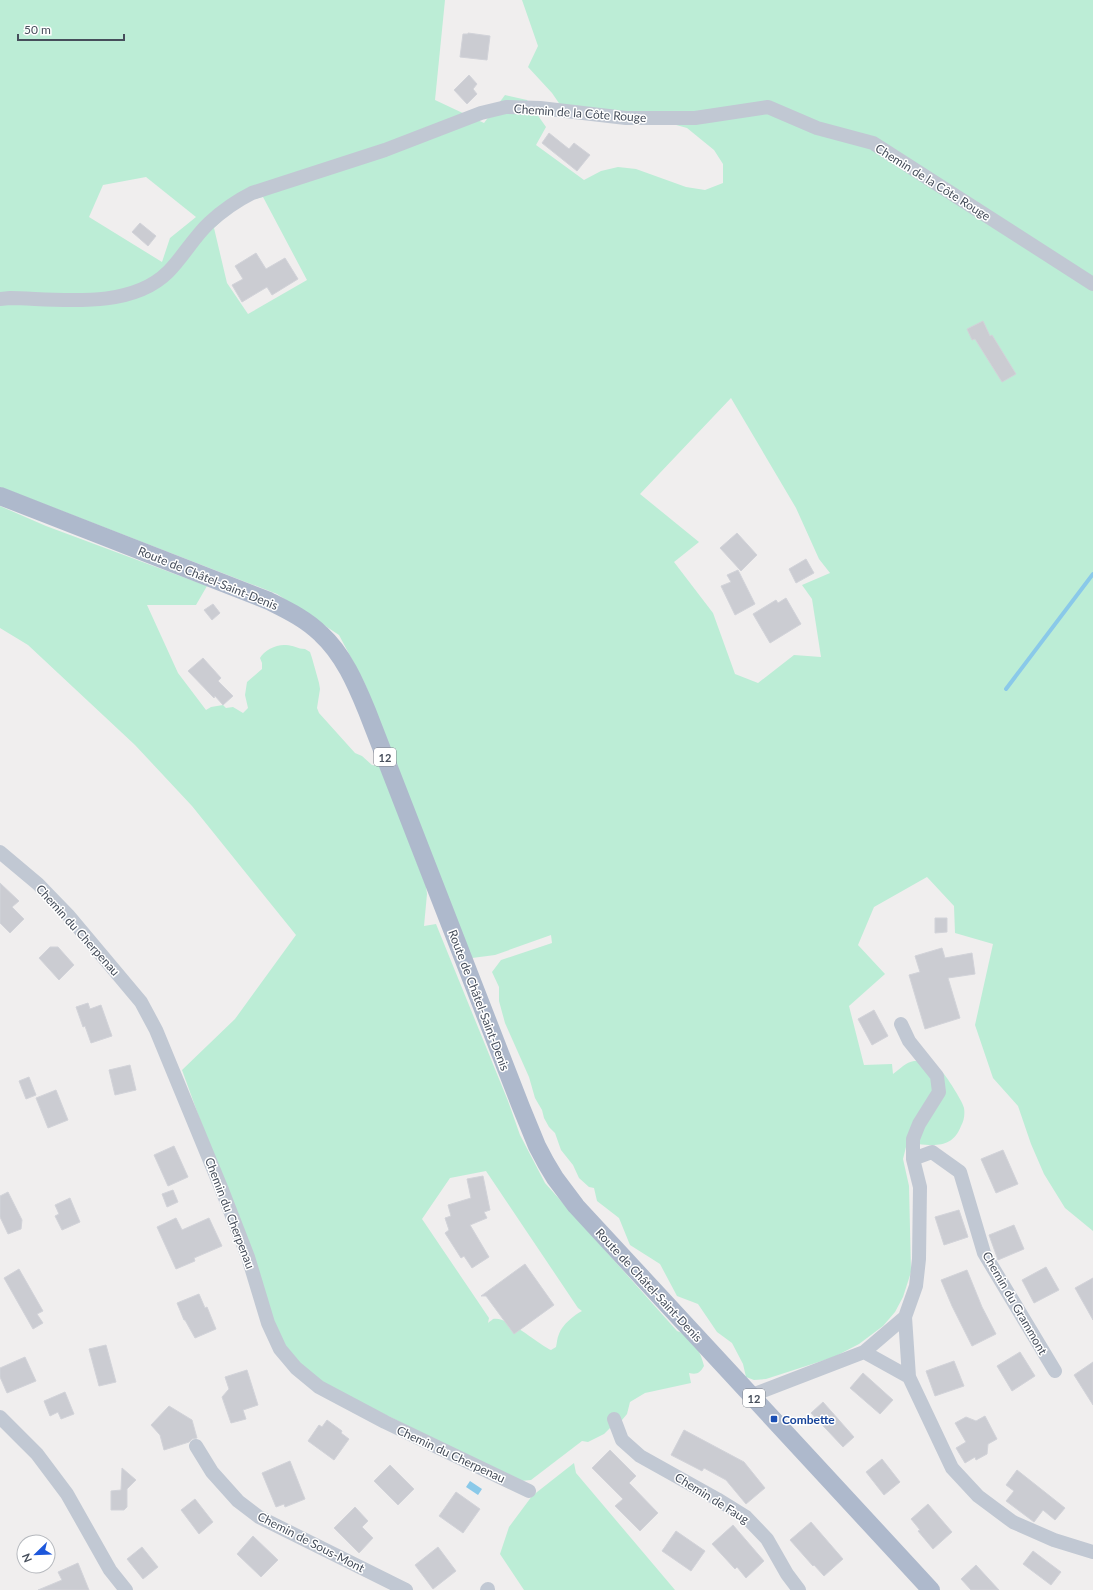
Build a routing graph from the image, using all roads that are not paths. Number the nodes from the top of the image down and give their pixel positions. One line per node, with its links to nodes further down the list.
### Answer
1 (1093, 284): 2 (street, Chemin de la Côte Rouge)
2 (0, 300)
3 (0, 496): 11 (main road, Route de Châtel-Saint-Denis / 12)
4 (0, 852): 15 (street, Chemin du Cherpenau)
5 (901, 1024): 6 (street)
6 (913, 1159): 7 (street); 9 (street, Chemin du Grammont)
7 (904, 1317): 8 (street); 10 (street)
8 (864, 1352): 10 (street); 11 (street)
9 (1055, 1371)
10 (909, 1377): 16 (street)
11 (752, 1395): 20 (main road, Route de Châtel-Saint-Denis / 12)
12 (0, 1417): 17 (street)
13 (614, 1419): 19 (street, Chemin de Faug)
14 (196, 1446): 18 (street, Chemin de Sous-Mont)
15 (530, 1491)
16 (1093, 1552)
17 (126, 1590)
18 (406, 1590)
19 (799, 1590)
20 (931, 1590)

